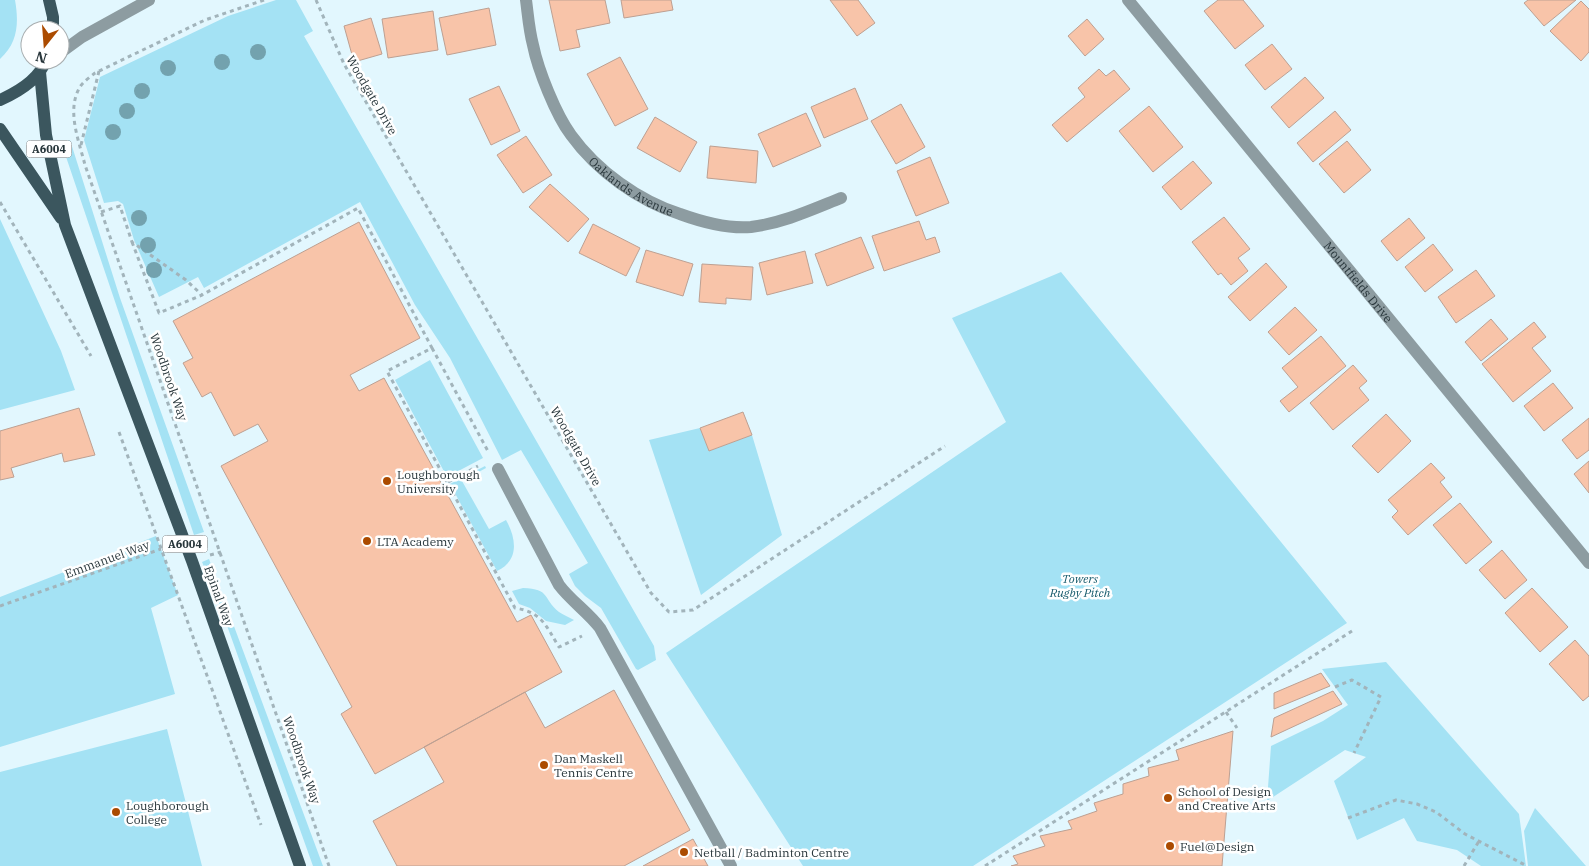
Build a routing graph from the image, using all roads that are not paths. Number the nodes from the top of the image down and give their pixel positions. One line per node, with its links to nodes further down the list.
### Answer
1 (48, 0): 5 (main road)
2 (149, 0): 6 (street)
3 (526, 0): 11 (street, Oaklands Avenue)
4 (1128, 0): 14 (street, Mountfields Drive)
5 (54, 20)
6 (70, 46)
7 (39, 70): 9 (main road, A6004)
8 (45, 70): 12 (main road, Epinal Way / A6004)
9 (0, 100)
10 (0, 129): 12 (main road, Epinal Way / A6004)
11 (841, 198)
12 (65, 225): 15 (main road, Epinal Way / A6004)
13 (495, 464): 16 (street)
14 (1589, 563)
15 (300, 866)
16 (731, 866)

